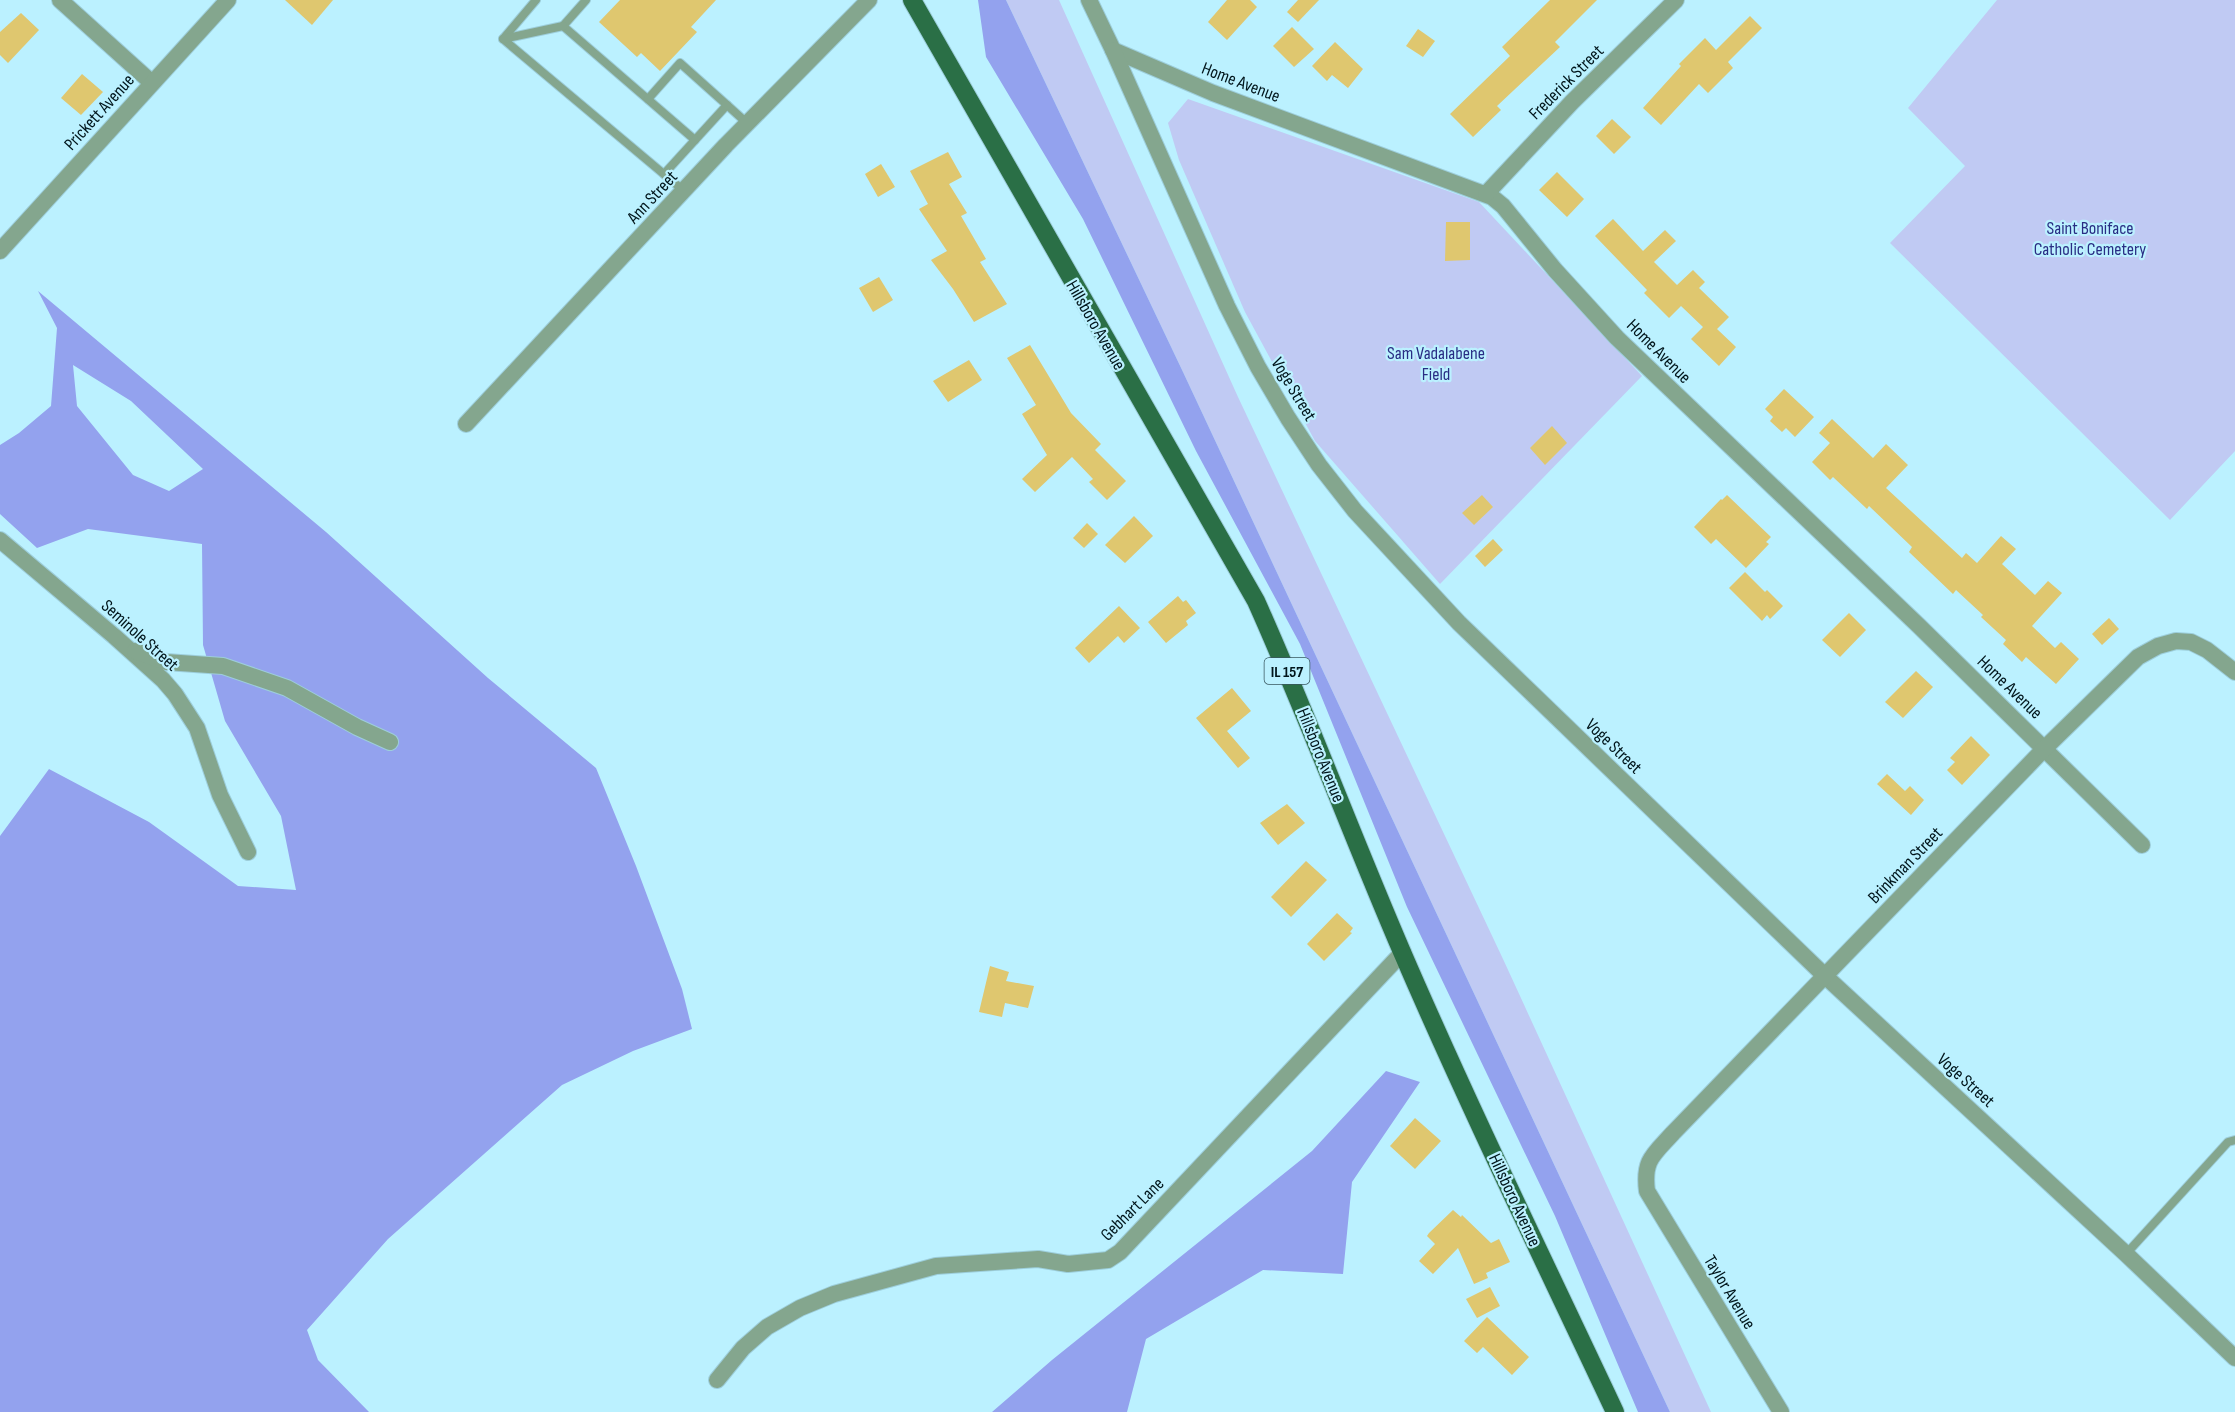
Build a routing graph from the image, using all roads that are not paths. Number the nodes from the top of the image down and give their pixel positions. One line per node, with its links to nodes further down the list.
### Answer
1 (60, 0): 12 (street)
2 (228, 0): 12 (street, Prickett Avenue)
3 (536, 0): 10 (lane)
4 (586, 0): 9 (lane)
5 (869, 0): 15 (street, Ann Street)
6 (912, 0): 29 (main road, Hillsboro Avenue / IL 157)
7 (1089, 0): 11 (street)
8 (1676, 0): 19 (street, Frederick Street)
9 (563, 26): 10 (lane); 13 (lane)
10 (503, 39): 17 (lane)
11 (1113, 50): 19 (street, Home Avenue); 30 (street, Voge Street)
12 (152, 83): 20 (street, Prickett Avenue)
13 (648, 99): 14 (lane); 16 (lane)
14 (727, 105): 15 (lane); 16 (lane)
15 (748, 124): 18 (street, Ann Street)
16 (695, 140): 17 (lane)
17 (663, 174): 18 (lane)
18 (684, 191): 21 (street, Ann Street)
19 (1486, 194): 26 (street, Home Avenue)
20 (0, 251)
21 (466, 424)
22 (0, 540): 23 (street, Seminole Street)
23 (126, 648): 25 (street); 28 (street, Seminole Street)
24 (2235, 672): 26 (street, Brinkman Street)
25 (390, 742)
26 (2045, 748): 27 (street, Home Avenue); 30 (street, Brinkman Street)
27 (2142, 844)
28 (248, 852)
29 (1402, 952): 35 (street, Gebhart Lane); 36 (main road, Hillsboro Avenue / IL 157)
30 (1825, 976): 32 (street, Brinkman Street); 33 (street, Voge Street)
31 (2235, 1140): 33 (lane)
32 (1647, 1191): 37 (street, Taylor Avenue)
33 (2126, 1254): 34 (street, Voge Street)
34 (2235, 1358)
35 (717, 1380)
36 (1615, 1412)
37 (1781, 1412)

